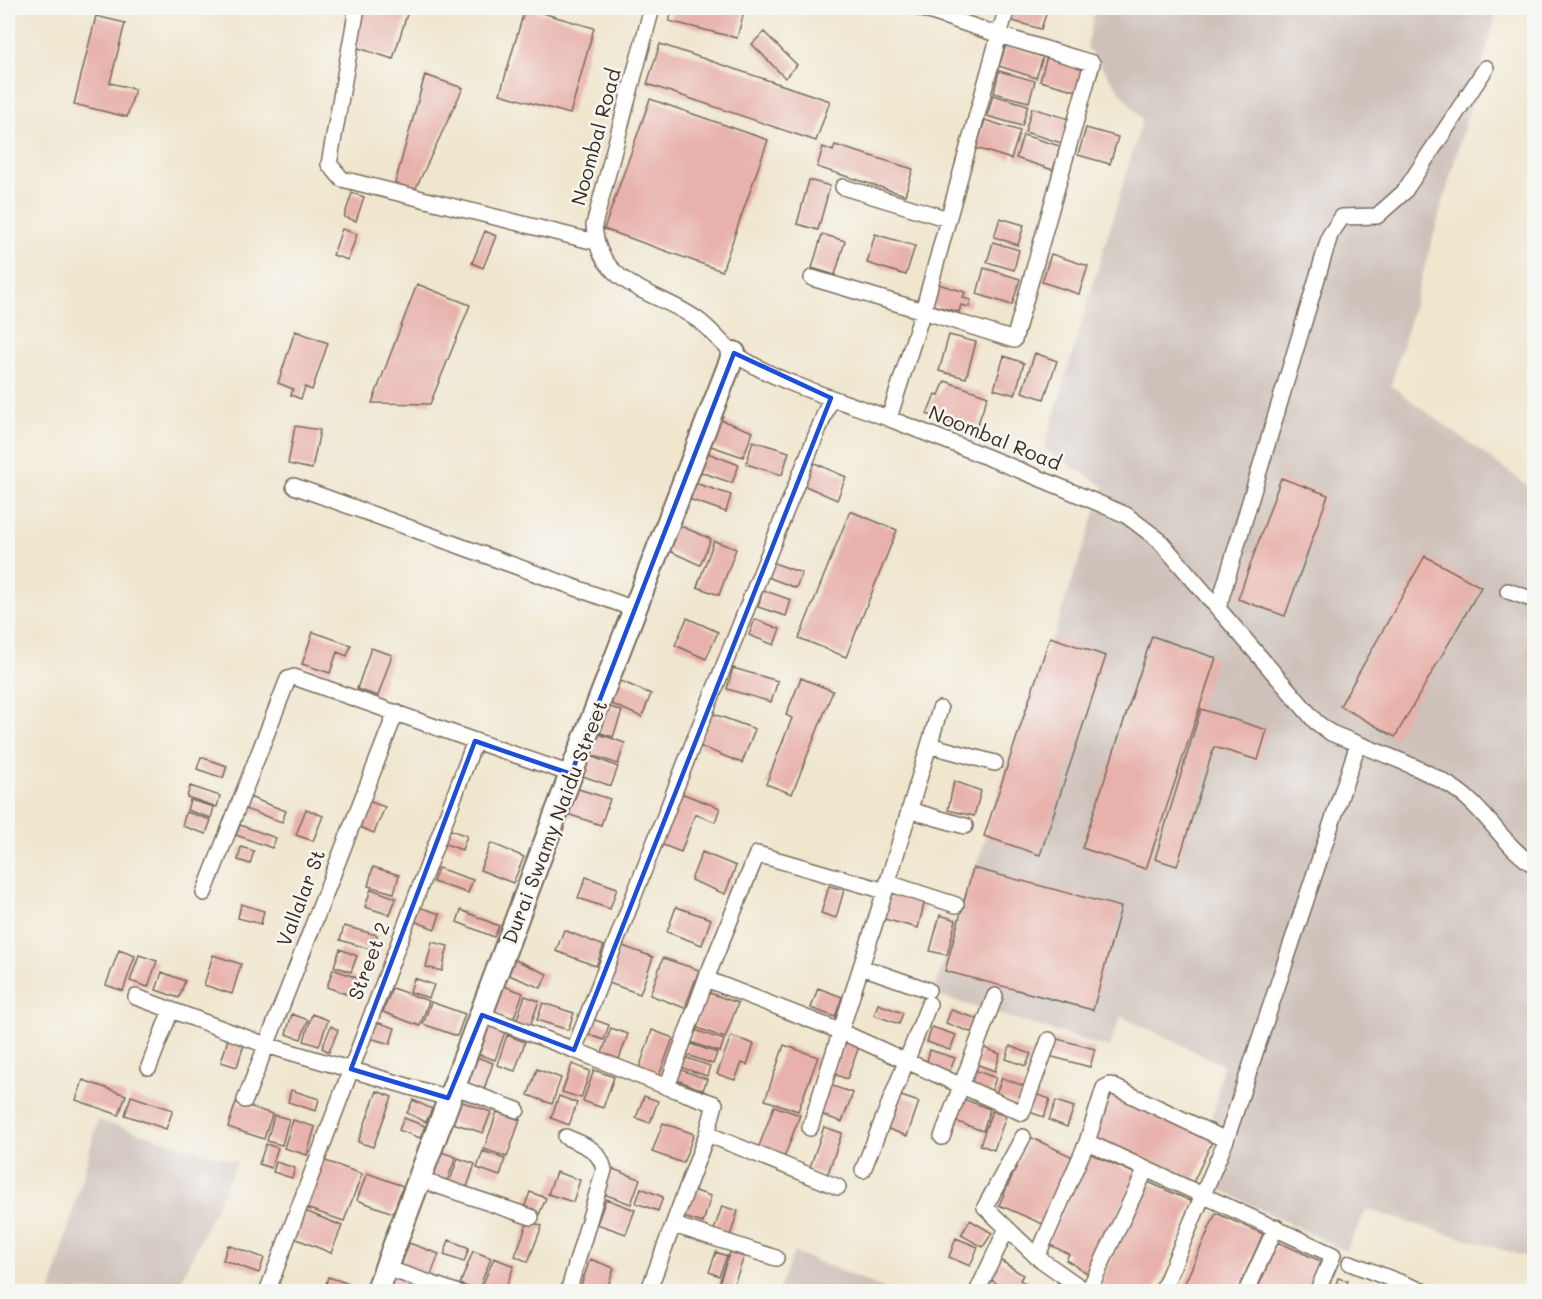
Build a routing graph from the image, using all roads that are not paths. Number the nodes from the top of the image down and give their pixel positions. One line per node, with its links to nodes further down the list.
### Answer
1 (357, 8): 9 (street)
2 (652, 8): 9 (street, Noombal Road)
3 (920, 8): 5 (street)
4 (1007, 8): 5 (street)
5 (999, 35): 8 (street); 11 (street)
6 (1486, 68): 18 (street)
7 (843, 187): 8 (street)
8 (948, 219): 11 (street)
9 (595, 242): 12 (street, Noombal Road)
10 (812, 278): 11 (street)
11 (923, 311): 14 (street)
12 (734, 353): 13 (street, Noombal Road); 19 (street, Durai Swamy Naidu Street)
13 (831, 398): 14 (street, Noombal Road); 42 (street)
14 (889, 418): 18 (street, Noombal Road)
15 (294, 486): 19 (street)
16 (1508, 591): 17 (street)
17 (1534, 600)
18 (1218, 608): 23 (street, Noombal Road)
19 (636, 610): 26 (street, Durai Swamy Naidu Street)
20 (940, 709): 24 (street)
21 (396, 712): 22 (street); 31 (street); 41 (street, Vallalar St)
22 (475, 741): 26 (street); 45 (street, Street 2)
23 (1358, 744): 29 (street, Noombal Road); 56 (street)
24 (929, 745): 25 (street); 27 (street)
25 (995, 763)
26 (571, 774): 38 (street, Durai Swamy Naidu Street)
27 (909, 810): 28 (street); 30 (street)
28 (964, 826)
29 (1534, 865)
30 (886, 887): 32 (street); 33 (street); 34 (street)
31 (204, 893)
32 (956, 905)
33 (862, 967): 39 (street); 43 (street)
34 (705, 979): 39 (street); 47 (street)
35 (995, 996): 46 (street)
36 (136, 997): 37 (street)
37 (171, 1010): 41 (street); 44 (street)
38 (482, 1015): 42 (street); 48 (street, Durai Swamy Naidu Street)
39 (842, 1032): 43 (street); 51 (street)
40 (1049, 1040): 46 (street)
41 (266, 1045): 45 (street); 49 (street, Vallalar St)
42 (574, 1050): 47 (street)
43 (906, 1061): 46 (street); 58 (street)
44 (149, 1067)
45 (351, 1069): 48 (street); 71 (street, Street 2)
46 (961, 1086): 54 (street)
47 (667, 1087): 52 (street)
48 (451, 1092): 50 (street); 60 (street, Durai Swamy Naidu Street)
49 (245, 1100)
50 (517, 1110)
51 (810, 1128)
52 (707, 1134): 61 (street); 64 (street)
53 (566, 1137): 74 (street)
54 (942, 1137)
55 (1023, 1137): 66 (street)
56 (1226, 1140): 57 (street); 62 (street)
57 (1087, 1142): 59 (street); 67 (street)
58 (863, 1170)
59 (1145, 1171): 62 (street); 77 (street)
60 (418, 1179): 63 (street); 70 (street, Durai Swamy Naidu Street)
61 (838, 1187)
62 (1205, 1194): 65 (street); 78 (street)
63 (531, 1217)
64 (674, 1225): 68 (street); 75 (street)
65 (1276, 1227): 79 (street); 80 (street)
66 (1007, 1228): 67 (street); 76 (street)
67 (1038, 1257): 77 (street)
68 (776, 1258)
69 (1350, 1263): 81 (street)
70 (386, 1268): 72 (street, Durai Swamy Naidu Street); 73 (street)
71 (267, 1292)
72 (377, 1292)
73 (456, 1292)
74 (567, 1292)
75 (648, 1292)
76 (978, 1292)
77 (1088, 1292)
78 (1162, 1292)
79 (1246, 1292)
80 (1317, 1292)
81 (1425, 1292)

